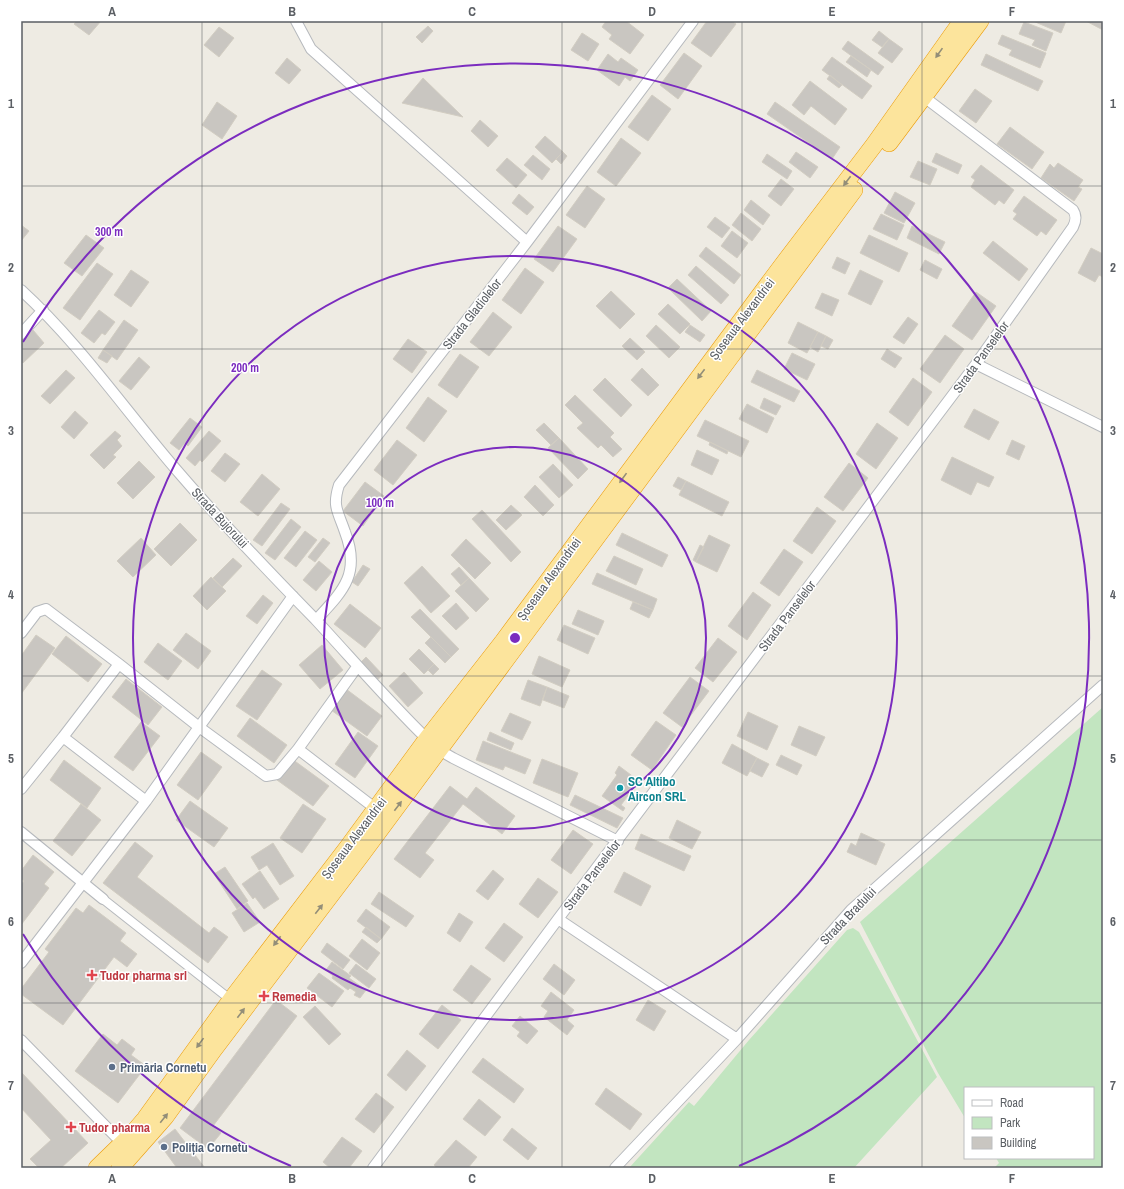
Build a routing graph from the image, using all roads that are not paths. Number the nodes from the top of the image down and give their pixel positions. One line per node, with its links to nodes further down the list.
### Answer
1 (296, 21): 6 (street)
2 (693, 21): 6 (street, Strada Gladiolelor)
3 (962, 21): 20 (highway, Șoseaua Alexandriei, one-way to 20)
4 (980, 21): 5 (highway, Șoseaua Alexandriei)
5 (924, 97): 10 (street, Strada Panselelor); 20 (highway, Șoseaua Alexandriei)
6 (527, 242): 13 (street, Strada Gladiolelor)
7 (21, 290): 8 (street, Strada Bujorului)
8 (43, 310): 9 (street); 12 (street, Strada Bujorului)
9 (21, 334)
10 (976, 364): 11 (street); 26 (street, Strada Panselelor)
11 (1103, 427)
12 (292, 596): 13 (street, Strada Bujorului); 18 (street)
13 (316, 620): 16 (street, Strada Bujorului)
14 (21, 633): 15 (street)
15 (119, 664): 18 (street); 19 (street)
16 (357, 667): 20 (street, Strada Bujorului); 21 (street)
17 (1103, 686): 32 (street, Strada Bradului)
18 (199, 727): 21 (street); 23 (street)
19 (63, 737): 22 (street); 23 (street)
20 (433, 744): 24 (highway, Șoseaua Alexandriei); 26 (street, Strada Bujorului); 36 (highway, Șoseaua Alexandriei, one-way to 20)
21 (298, 748): 24 (street)
22 (21, 789)
23 (146, 801): 27 (street)
24 (376, 809): 31 (highway, Șoseaua Alexandriei, one-way to 31)
25 (21, 832): 27 (street)
26 (618, 840): 29 (street, Strada Panselelor)
27 (83, 882): 28 (street); 30 (street)
28 (103, 899): 31 (street)
29 (558, 919): 32 (street); 37 (street, Strada Panselelor)
30 (21, 963)
31 (231, 1000): 34 (highway, Șoseaua Alexandriei, one-way to 34)
32 (737, 1039): 38 (street, Strada Bradului)
33 (21, 1040): 34 (street)
34 (123, 1144): 35 (highway, Șoseaua Alexandriei)
35 (97, 1168)
36 (120, 1168)
37 (373, 1168)
38 (615, 1168)

